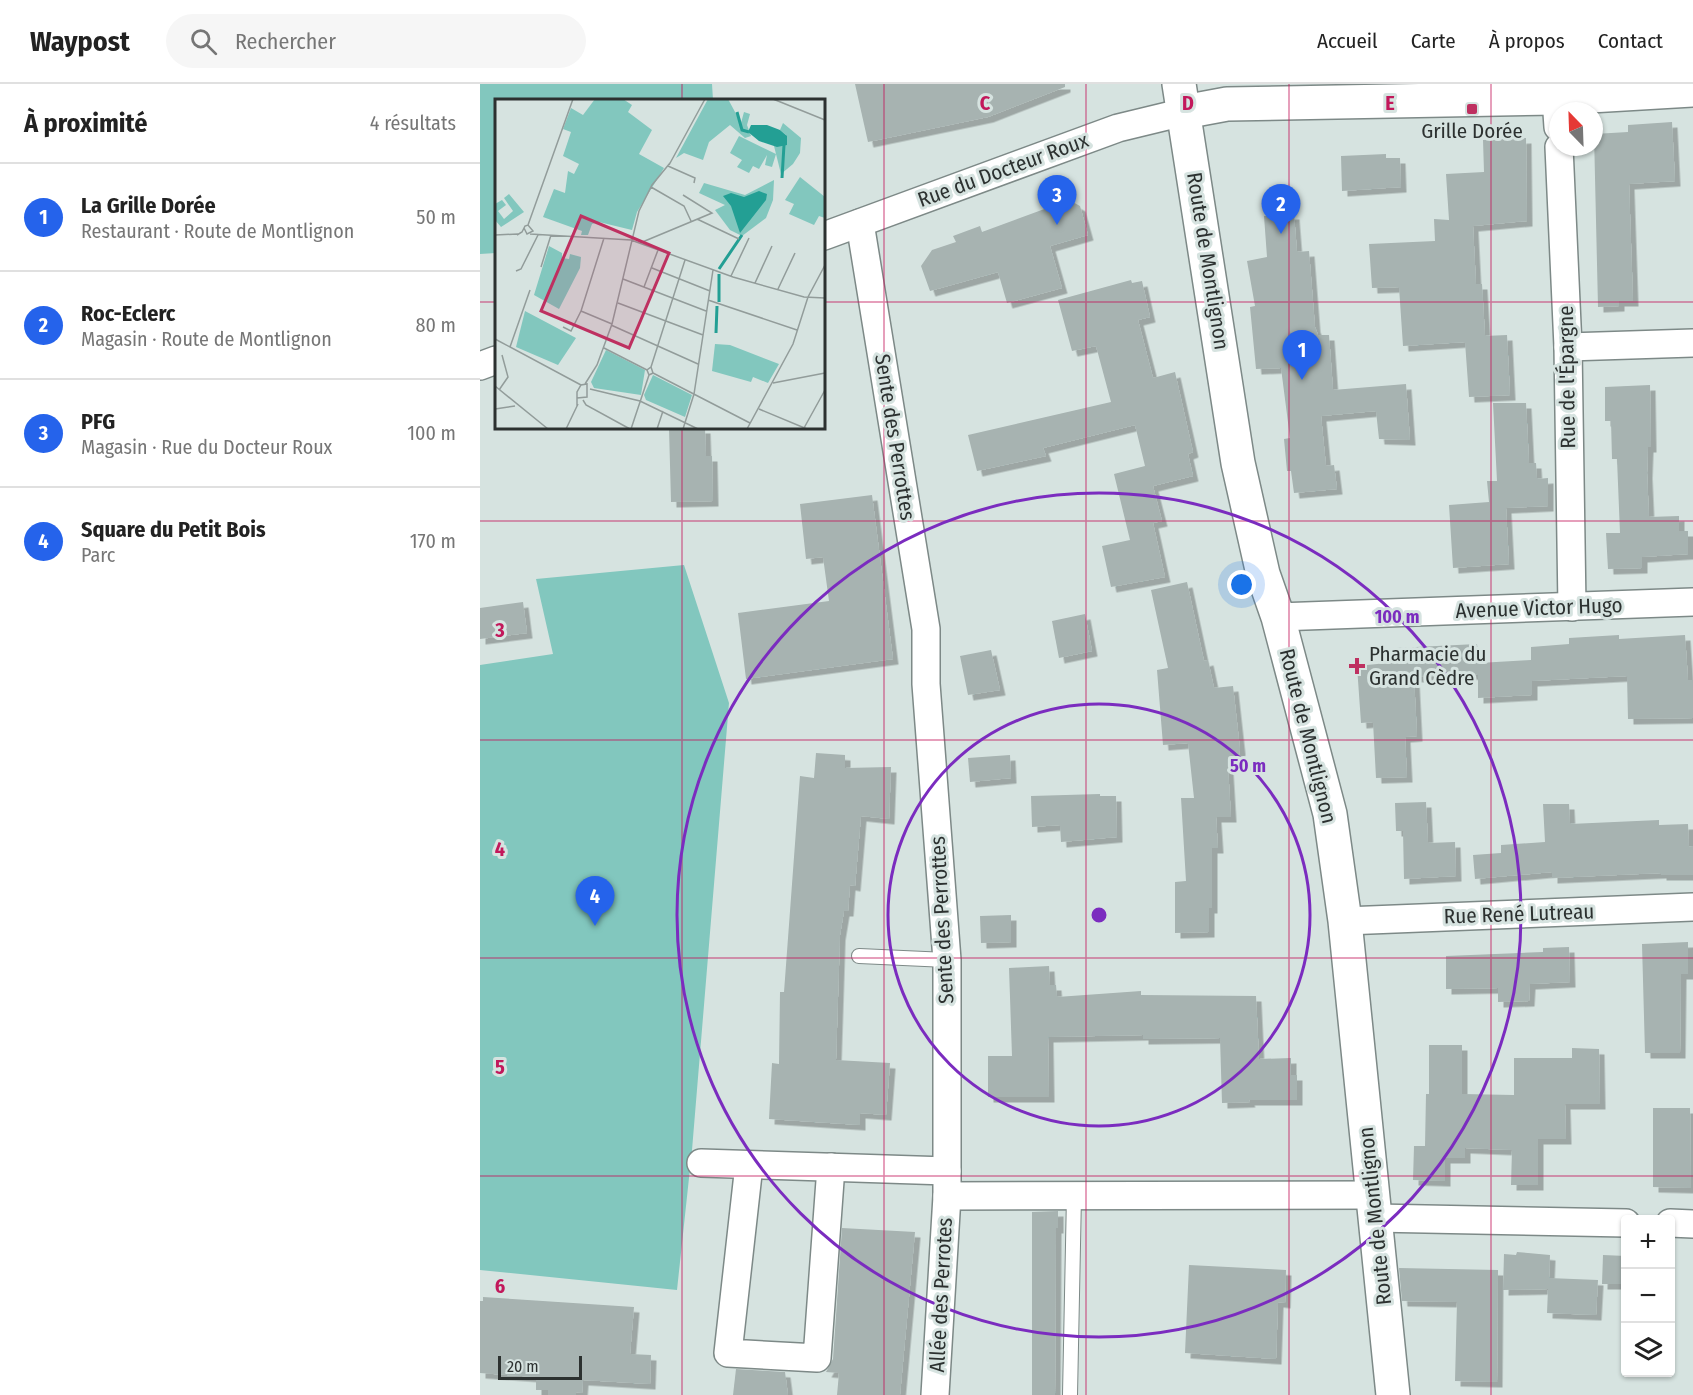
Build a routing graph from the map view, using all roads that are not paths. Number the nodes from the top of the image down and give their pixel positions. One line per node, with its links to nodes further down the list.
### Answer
1 (1693, 90): 4 (main road)
2 (1306, 93): 3 (main road); 5 (main road)
3 (1182, 98): 7 (street, Rue du Docteur Roux); 15 (main road, Route de Montlignon)
4 (1603, 105)
5 (1549, 111)
6 (1559, 156): 10 (street, Rue de l'Épargne)
7 (860, 222): 8 (street, Rue du Docteur Roux); 19 (street, Sente des Perrottes)
8 (825, 236)
9 (1693, 343): 10 (street)
10 (1568, 347): 14 (street, Rue de l'Épargne)
11 (495, 360): 12 (street)
12 (480, 366)
13 (1693, 602): 14 (street, Avenue Victor Hugo)
14 (1572, 607): 15 (street, Avenue Victor Hugo)
15 (1278, 618): 17 (main road, Route de Montlignon)
16 (1693, 907): 17 (street, Rue René Lutreau)
17 (1345, 921): 25 (main road, Route de Montlignon)
18 (860, 956): 19 (lane)
19 (947, 960): 23 (street, Sente des Perrottes)
20 (701, 1163): 21 (street)
21 (749, 1165): 22 (street); 22 (street)
22 (831, 1167): 23 (street)
23 (947, 1184): 24 (street); 29 (street, Allée des Perrotes)
24 (1074, 1195): 25 (street); 30 (lane)
25 (1374, 1207): 26 (street); 31 (main road, Route de Montlignon)
26 (1621, 1223)
27 (1675, 1223): 28 (street)
28 (1693, 1224)
29 (935, 1395)
30 (1070, 1395)
31 (1393, 1395)

